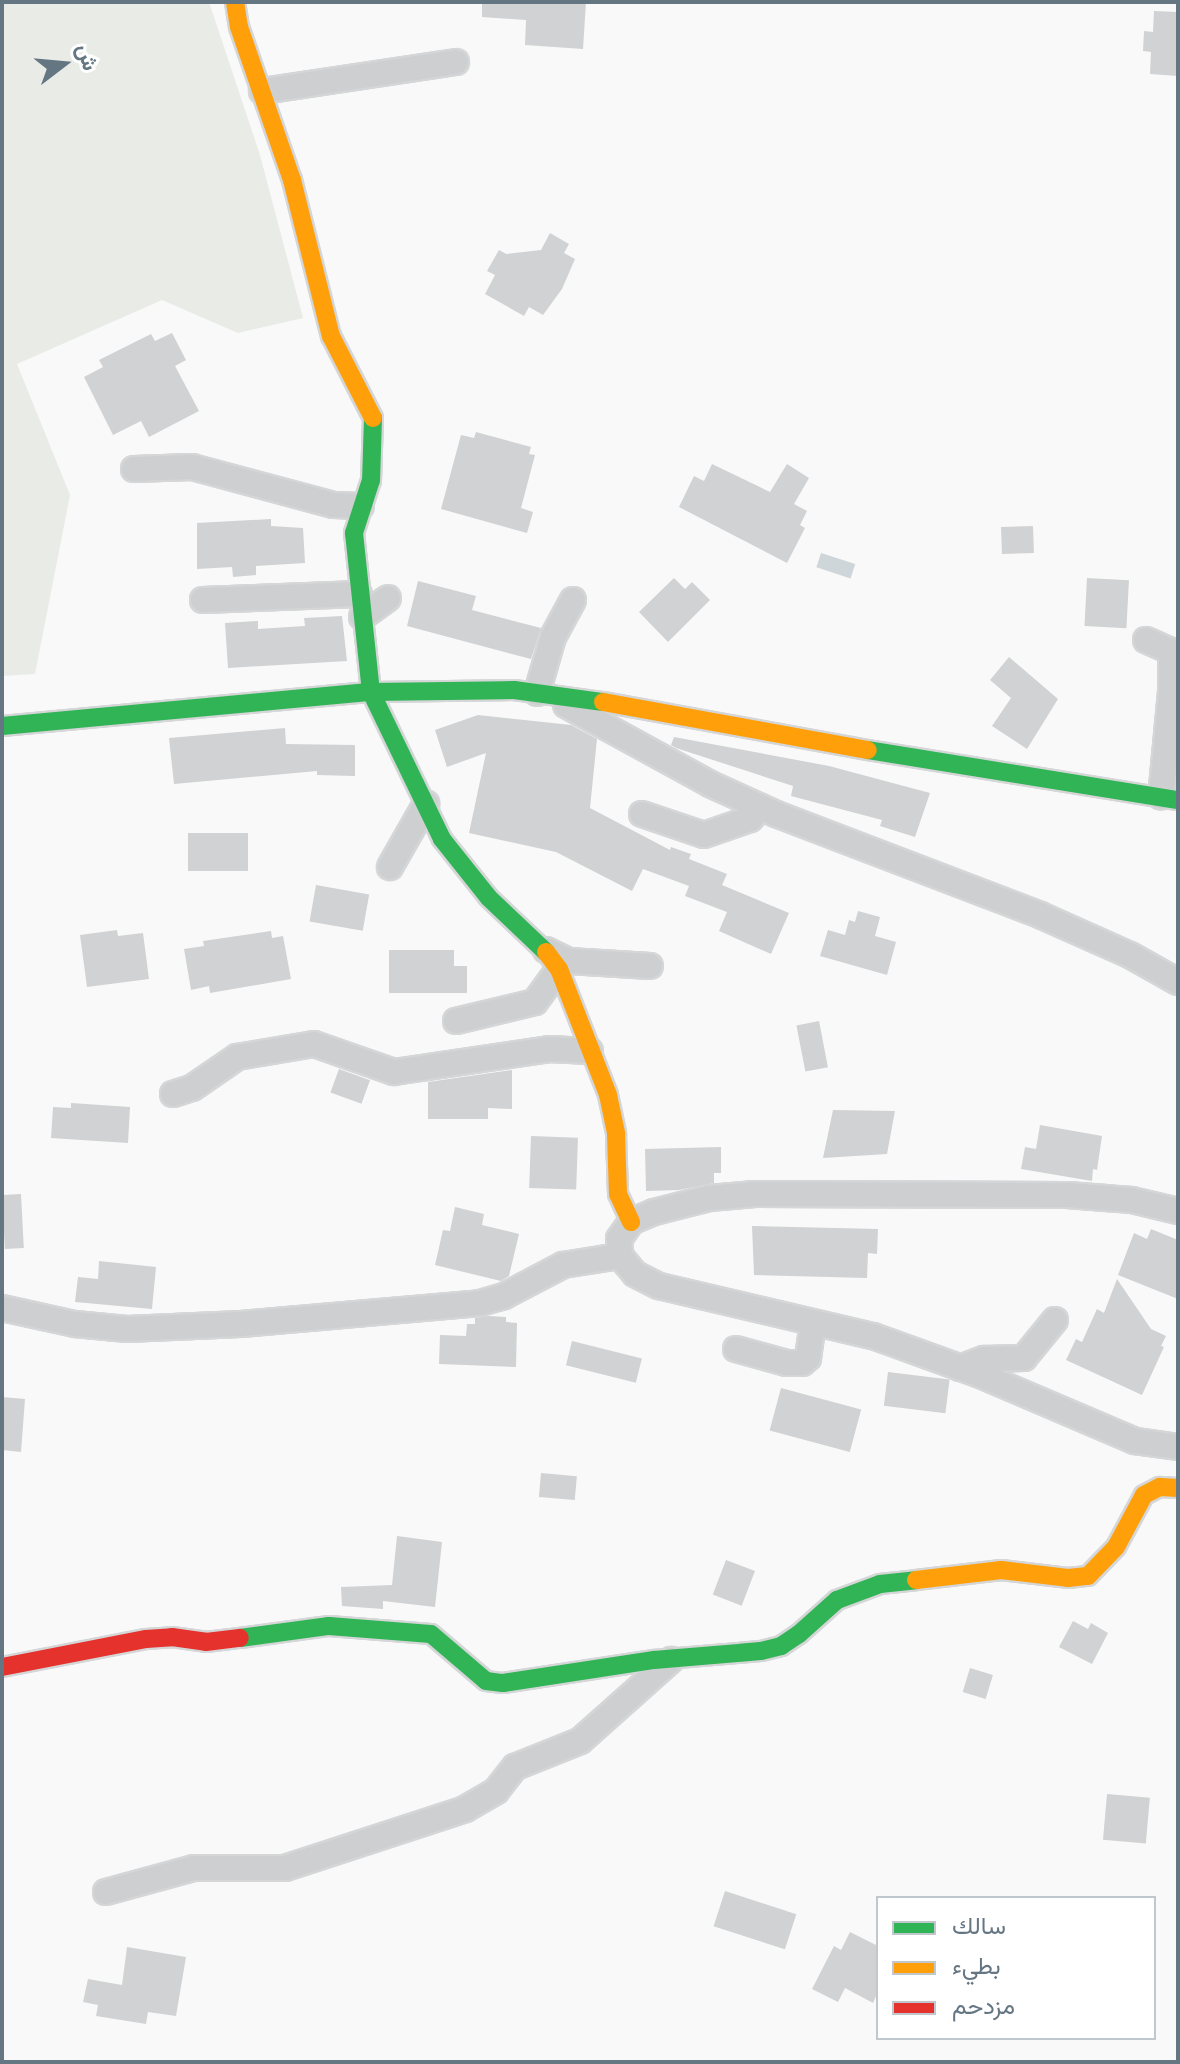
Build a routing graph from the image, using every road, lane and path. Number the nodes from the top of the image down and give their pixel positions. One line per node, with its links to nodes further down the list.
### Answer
1 (235, 2): 3 (street)
2 (456, 62): 3 (street)
3 (262, 91): 5 (street)
4 (134, 469): 5 (street)
5 (361, 506): 9 (street)
6 (388, 598): 9 (street)
7 (203, 600): 9 (street)
8 (573, 600): 12 (street)
9 (360, 606): 11 (street)
10 (1146, 640): 14 (street)
11 (371, 692): 12 (street); 13 (street); 15 (street)
12 (542, 693): 14 (street); 16 (street)
13 (2, 726)
14 (1169, 799)
15 (426, 804): 18 (street); 19 (street)
16 (761, 807): 17 (street); 22 (street)
17 (642, 814)
18 (390, 867)
19 (543, 949): 20 (street); 21 (street)
20 (650, 966)
21 (559, 969): 23 (street); 24 (street)
22 (1178, 982)
23 (456, 1021)
24 (590, 1051): 25 (street); 27 (street)
25 (173, 1094)
26 (1178, 1211): 27 (street)
27 (631, 1222): 28 (street)
28 (620, 1256): 29 (street); 31 (street)
29 (2, 1308)
30 (1055, 1320): 33 (street)
31 (813, 1324): 32 (street); 33 (street)
32 (736, 1349)
33 (960, 1368): 34 (street)
34 (1178, 1447)
35 (1178, 1488): 36 (street)
36 (673, 1659): 37 (street); 38 (street)
37 (2, 1667)
38 (106, 1892)

